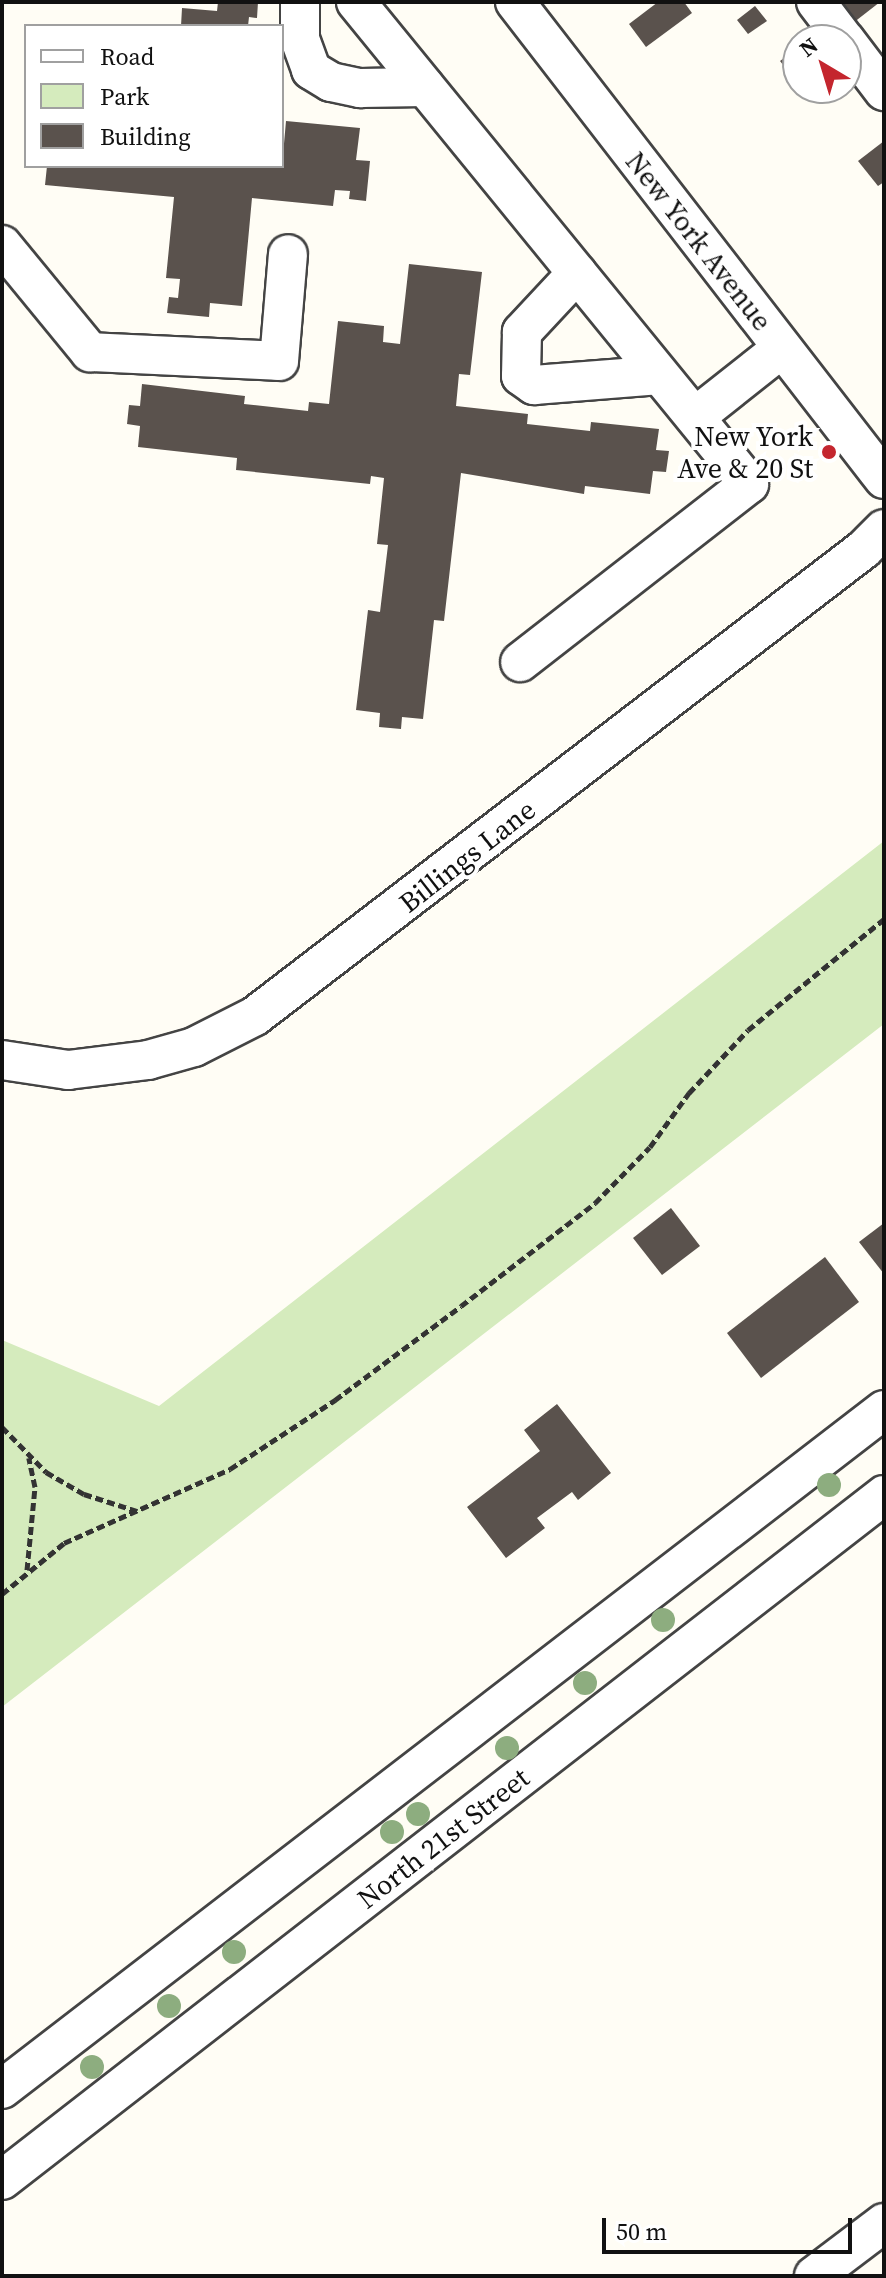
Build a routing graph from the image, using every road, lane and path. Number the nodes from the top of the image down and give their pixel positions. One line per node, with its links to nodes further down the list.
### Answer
1 (300, 2): 7 (street)
2 (356, 2): 7 (street)
3 (515, 2): 12 (street, New York Avenue)
4 (816, 2): 5 (street)
5 (833, 24)
6 (862, 62): 8 (street)
7 (425, 87): 11 (street)
8 (884, 91)
9 (2, 245): 10 (street)
10 (288, 254)
11 (577, 273): 13 (street); 13 (street)
12 (782, 348): 14 (street); 15 (street, New York Avenue)
13 (660, 375): 14 (street)
14 (695, 417): 17 (street)
15 (884, 479)
16 (884, 529): 19 (street, Billings Lane)
17 (520, 662)
18 (884, 919): 24 (path)
19 (2, 1060)
20 (884, 1410): 27 (street)
21 (2, 1427): 22 (path)
22 (29, 1457): 24 (path); 25 (path)
23 (884, 1495): 28 (street, North 21st Street)
24 (138, 1512): 25 (path)
25 (26, 1571): 26 (path)
26 (2, 1594)
27 (2, 2089)
28 (2, 2180)
29 (884, 2223): 30 (street)
30 (814, 2276)

